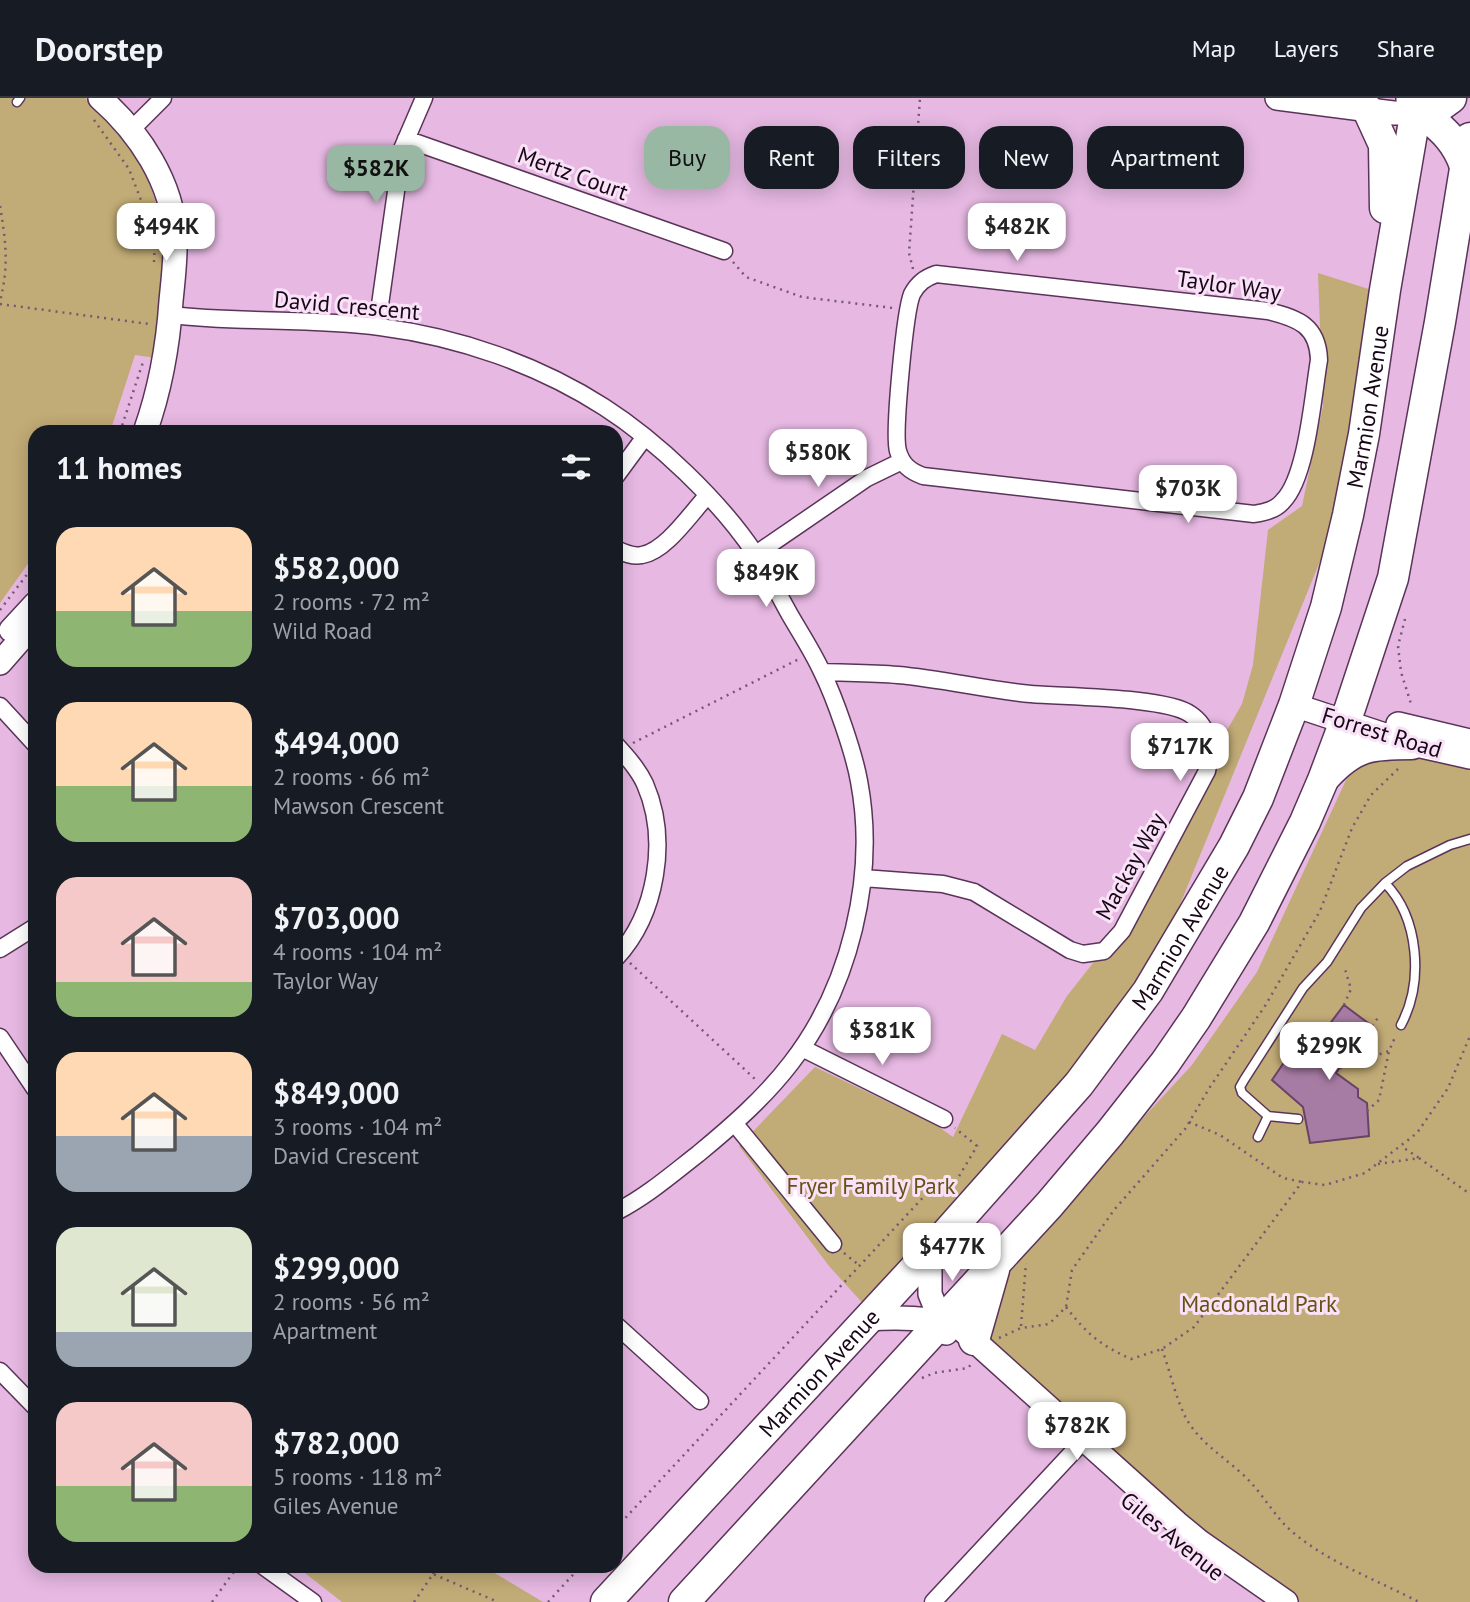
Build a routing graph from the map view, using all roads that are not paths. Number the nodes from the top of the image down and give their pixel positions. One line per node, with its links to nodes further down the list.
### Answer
1 (121, 98): 9 (street)
2 (163, 98): 9 (street)
3 (424, 98): 10 (street)
4 (1277, 98): 8 (street)
5 (1451, 98): 6 (highway)
6 (1413, 101): 8 (street); 11 (highway); 13 (highway, Marmion Avenue)
7 (97, 109): 9 (street)
8 (1368, 110): 13 (highway)
9 (137, 125): 14 (street)
10 (406, 139): 12 (street, Mertz Court); 15 (street)
11 (1467, 152): 31 (highway)
12 (724, 251)
13 (1385, 290): 29 (highway, Marmion Avenue)
14 (177, 316): 15 (street, David Crescent); 16 (street); 17 (street)
15 (377, 326): 18 (street, David Crescent)
16 (147, 425)
17 (160, 425)
18 (644, 438): 20 (street); 21 (street, David Crescent)
19 (902, 461): 19 (street, Taylor Way); 23 (street)
20 (623, 466)
21 (707, 496): 22 (street); 23 (street, David Crescent)
22 (623, 552)
23 (756, 554): 28 (street, David Crescent)
24 (28, 612): 26 (street)
25 (28, 632): 27 (street)
26 (0, 643)
27 (0, 663)
28 (823, 672): 39 (street, David Crescent); 39 (street, Mackay Way)
29 (1297, 697): 31 (street, Forrest Road); 55 (highway, Marmion Avenue)
30 (0, 706): 32 (street)
31 (1348, 715): 33 (street, Forrest Road); 34 (street, Forrest Road); 37 (highway)
32 (28, 736)
33 (1470, 741)
34 (1412, 744): 36 (street, Forrest Road); 37 (highway)
35 (623, 753): 42 (street)
36 (1470, 757)
37 (1323, 779): 56 (highway)
38 (1470, 839): 40 (lane)
39 (863, 878): 46 (street, David Crescent)
40 (1385, 883): 44 (lane); 48 (lane)
41 (28, 931): 43 (street)
42 (623, 948)
43 (0, 949)
44 (1401, 1025)
45 (0, 1037): 47 (street)
46 (802, 1048): 49 (street); 51 (street, David Crescent)
47 (28, 1079)
48 (1268, 1116): 50 (lane); 52 (lane)
49 (944, 1119)
50 (1298, 1119)
51 (735, 1124): 53 (street, David Crescent); 54 (street)
52 (1258, 1137)
53 (623, 1208)
54 (833, 1244)
55 (930, 1252): 57 (highway, Marmion Avenue); 58 (street, Giles Avenue)
56 (998, 1260): 58 (highway); 60 (highway)
57 (868, 1319): 58 (street, Giles Avenue); 67 (highway, Marmion Avenue)
58 (942, 1321): 60 (street, Giles Avenue); 64 (street, Giles Avenue); 68 (highway)
59 (623, 1331): 63 (street)
60 (974, 1340): 64 (street, Giles Avenue)
61 (0, 1371): 62 (street)
62 (28, 1400)
63 (700, 1401)
64 (1079, 1446): 69 (street); 70 (street, Giles Avenue); 71 (street, Giles Avenue)
65 (274, 1573): 66 (street)
66 (313, 1602)
67 (606, 1602)
68 (684, 1602)
69 (933, 1602)
70 (1259, 1602)
71 (1286, 1602)

